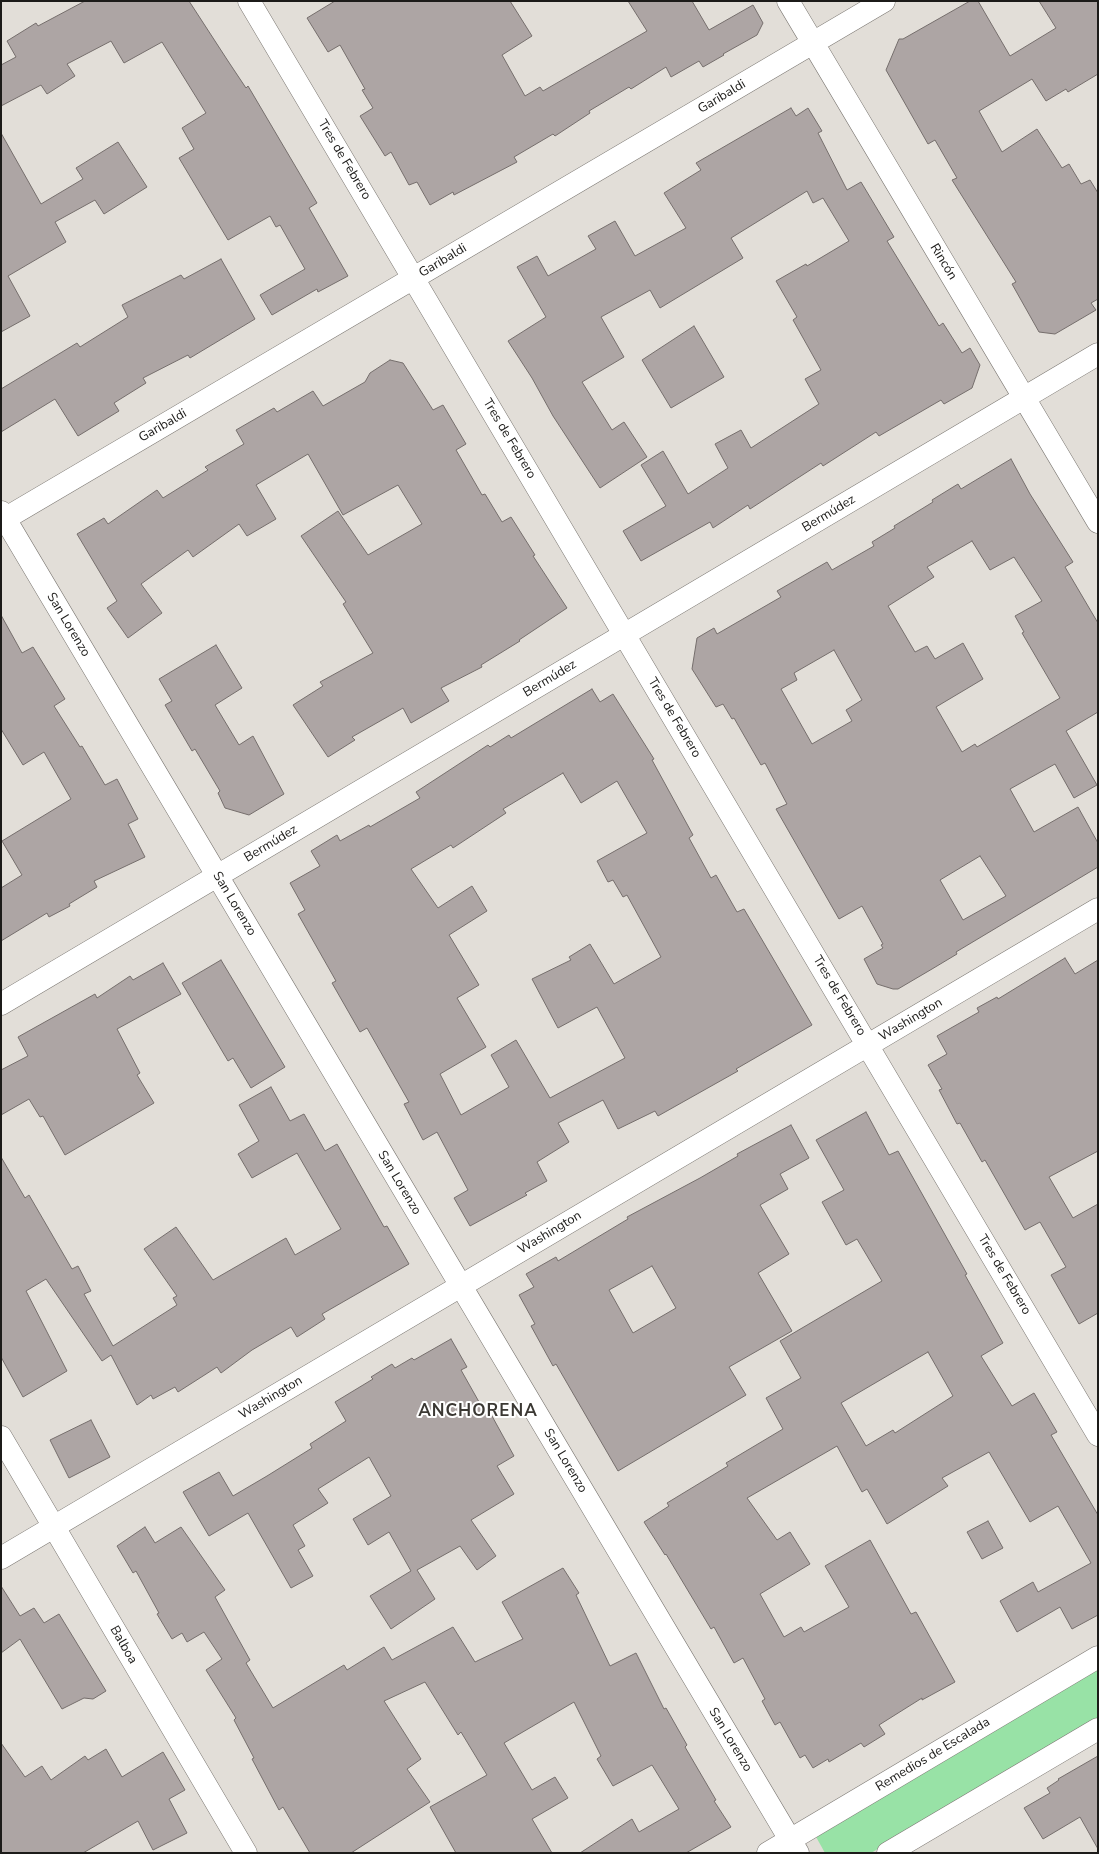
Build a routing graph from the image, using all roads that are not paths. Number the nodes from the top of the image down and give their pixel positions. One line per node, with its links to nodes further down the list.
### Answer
1 (249, 1): 5 (street, Tres de Febrero)
2 (788, 1): 4 (street, Rincón)
3 (884, 1): 4 (street, Garibaldi)
4 (813, 43): 5 (street, Garibaldi); 7 (street, Rincón)
5 (414, 278): 8 (street, Garibaldi); 10 (street, Tres de Febrero)
6 (1098, 354): 7 (street, Bermúdez)
7 (1024, 398): 9 (street, Rincón); 10 (street, Bermúdez)
8 (2, 517): 11 (street, San Lorenzo)
9 (1098, 522)
10 (624, 635): 11 (street, Bermúdez); 14 (street, Tres de Febrero)
11 (217, 876): 13 (street, Bermúdez); 15 (street, San Lorenzo)
12 (1098, 909): 14 (street, Washington)
13 (1, 1004)
14 (868, 1045): 15 (street, Washington); 16 (street, Tres de Febrero)
15 (460, 1286): 18 (street, Washington); 22 (street, San Lorenzo)
16 (1098, 1435)
17 (1, 1437): 18 (street, Balboa)
18 (54, 1527): 19 (street, Washington); 23 (street, Balboa)
19 (1, 1558)
20 (1098, 1657): 22 (street, Remedios de Escalada)
21 (1098, 1728): 25 (street)
22 (794, 1846): 24 (street, Remedios de Escalada)
23 (246, 1853)
24 (768, 1853)
25 (888, 1853)

